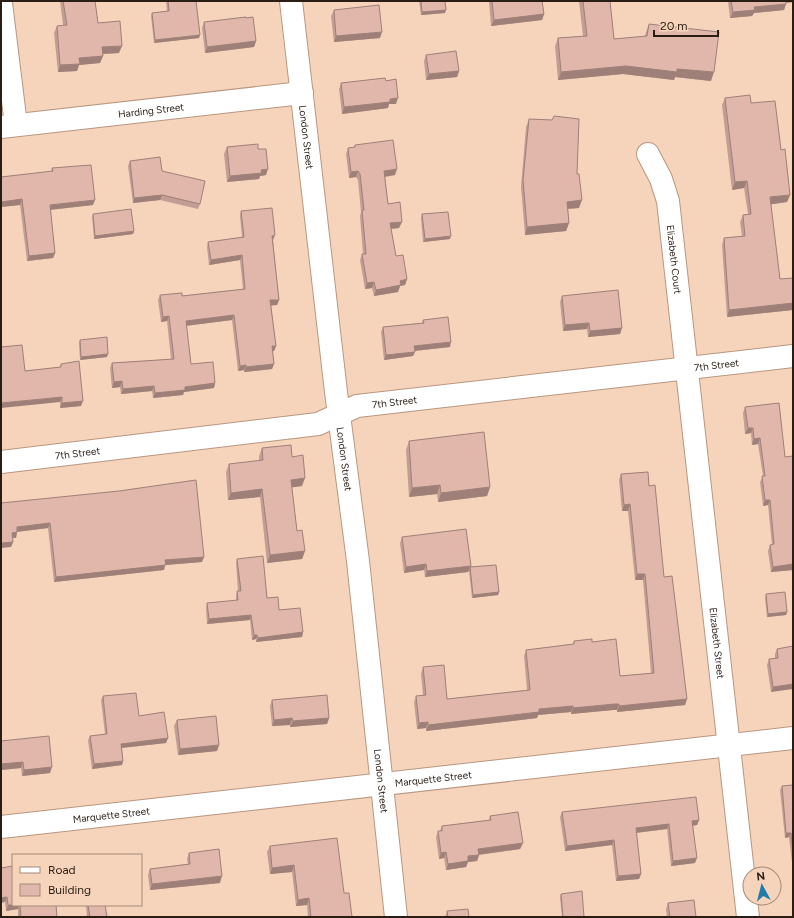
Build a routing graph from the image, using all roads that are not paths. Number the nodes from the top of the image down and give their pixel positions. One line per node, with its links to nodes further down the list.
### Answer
1 (291, 1): 3 (street, London Street)
2 (1, 3): 4 (street)
3 (302, 92): 4 (street, Harding Street); 8 (street, London Street)
4 (8, 126)
5 (648, 154): 7 (street, Elizabeth Court)
6 (793, 356): 7 (street, 7th Street)
7 (688, 369): 8 (street, 7th Street); 11 (street, Elizabeth Street)
8 (339, 415): 9 (street, 7th Street); 12 (street, London Street)
9 (1, 462)
10 (793, 738): 11 (street, Marquette Street)
11 (728, 745): 12 (street, Marquette Street); 15 (street, Elizabeth Street)
12 (382, 784): 13 (street, Marquette Street); 14 (street, London Street)
13 (1, 827)
14 (396, 917)
15 (748, 917)

